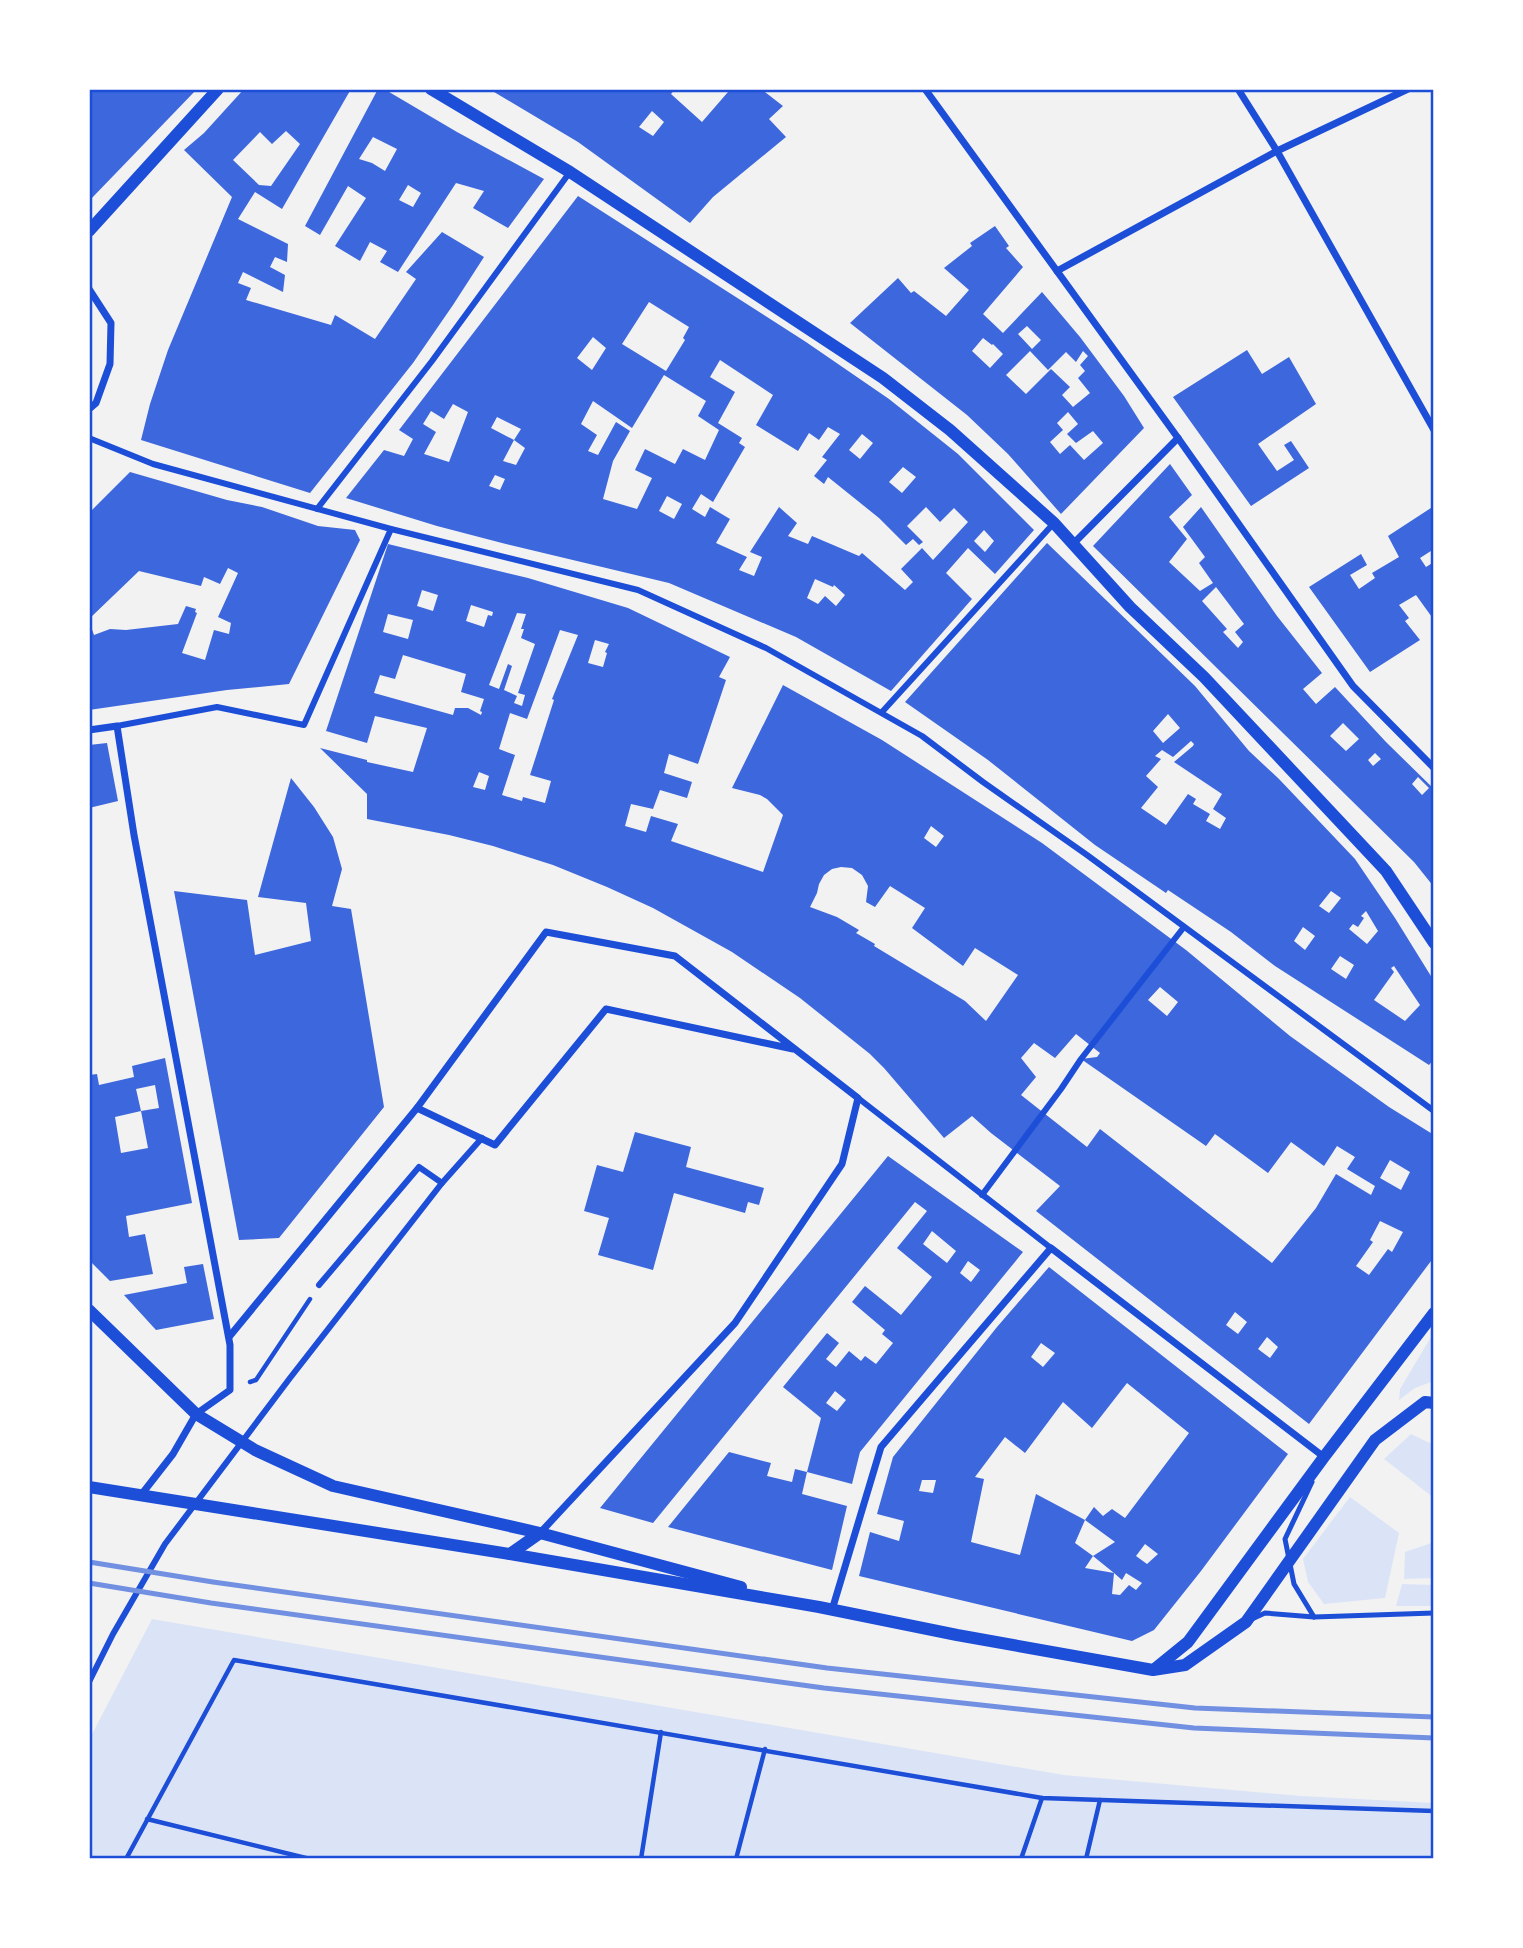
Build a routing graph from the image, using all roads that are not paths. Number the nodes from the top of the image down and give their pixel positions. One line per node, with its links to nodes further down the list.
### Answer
1 (218, 89): 8 (street)
2 (431, 89): 7 (street)
3 (925, 89): 9 (street)
4 (1238, 89): 6 (street)
5 (1408, 89): 6 (street)
6 (1277, 151): 9 (street); 12 (street)
7 (569, 172): 15 (street); 16 (street)
8 (89, 231)
9 (1057, 271): 14 (street)
10 (89, 289): 11 (street)
11 (89, 409)
12 (1434, 430)
13 (89, 438): 15 (street)
14 (1178, 438): 18 (street); 22 (street)
15 (317, 509): 17 (street)
16 (1054, 523): 18 (street); 19 (street)
17 (391, 529): 19 (street); 20 (street)
18 (1074, 543): 24 (street)
19 (882, 712): 23 (street)
20 (117, 726): 21 (street); 36 (street)
21 (89, 730)
22 (1434, 768)
23 (1184, 927): 28 (street); 31 (street)
24 (1434, 943)
25 (793, 1048): 26 (street); 27 (street); 29 (street)
26 (858, 1098): 31 (street); 42 (street)
27 (417, 1108): 29 (street); 36 (street)
28 (1434, 1111)
29 (482, 1138): 30 (street)
30 (442, 1183): 33 (street); 50 (street)
31 (982, 1195): 32 (street)
32 (1051, 1248): 39 (street); 45 (street)
33 (319, 1285)
34 (89, 1310): 38 (street)
35 (1434, 1313): 39 (street)
36 (229, 1337): 38 (street)
37 (1434, 1403): 44 (street)
38 (196, 1414): 41 (street); 42 (street)
39 (1324, 1457): 44 (lane); 49 (street)
40 (89, 1487): 41 (street)
41 (141, 1495): 43 (street)
42 (540, 1533): 43 (street); 45 (street)
43 (510, 1554): 45 (street)
44 (1290, 1562): 47 (lane); 48 (street)
45 (826, 1609): 49 (street)
46 (1434, 1613): 47 (lane)
47 (1314, 1617): 48 (lane)
48 (1246, 1622): 49 (street)
49 (1153, 1670)
50 (89, 1682)

